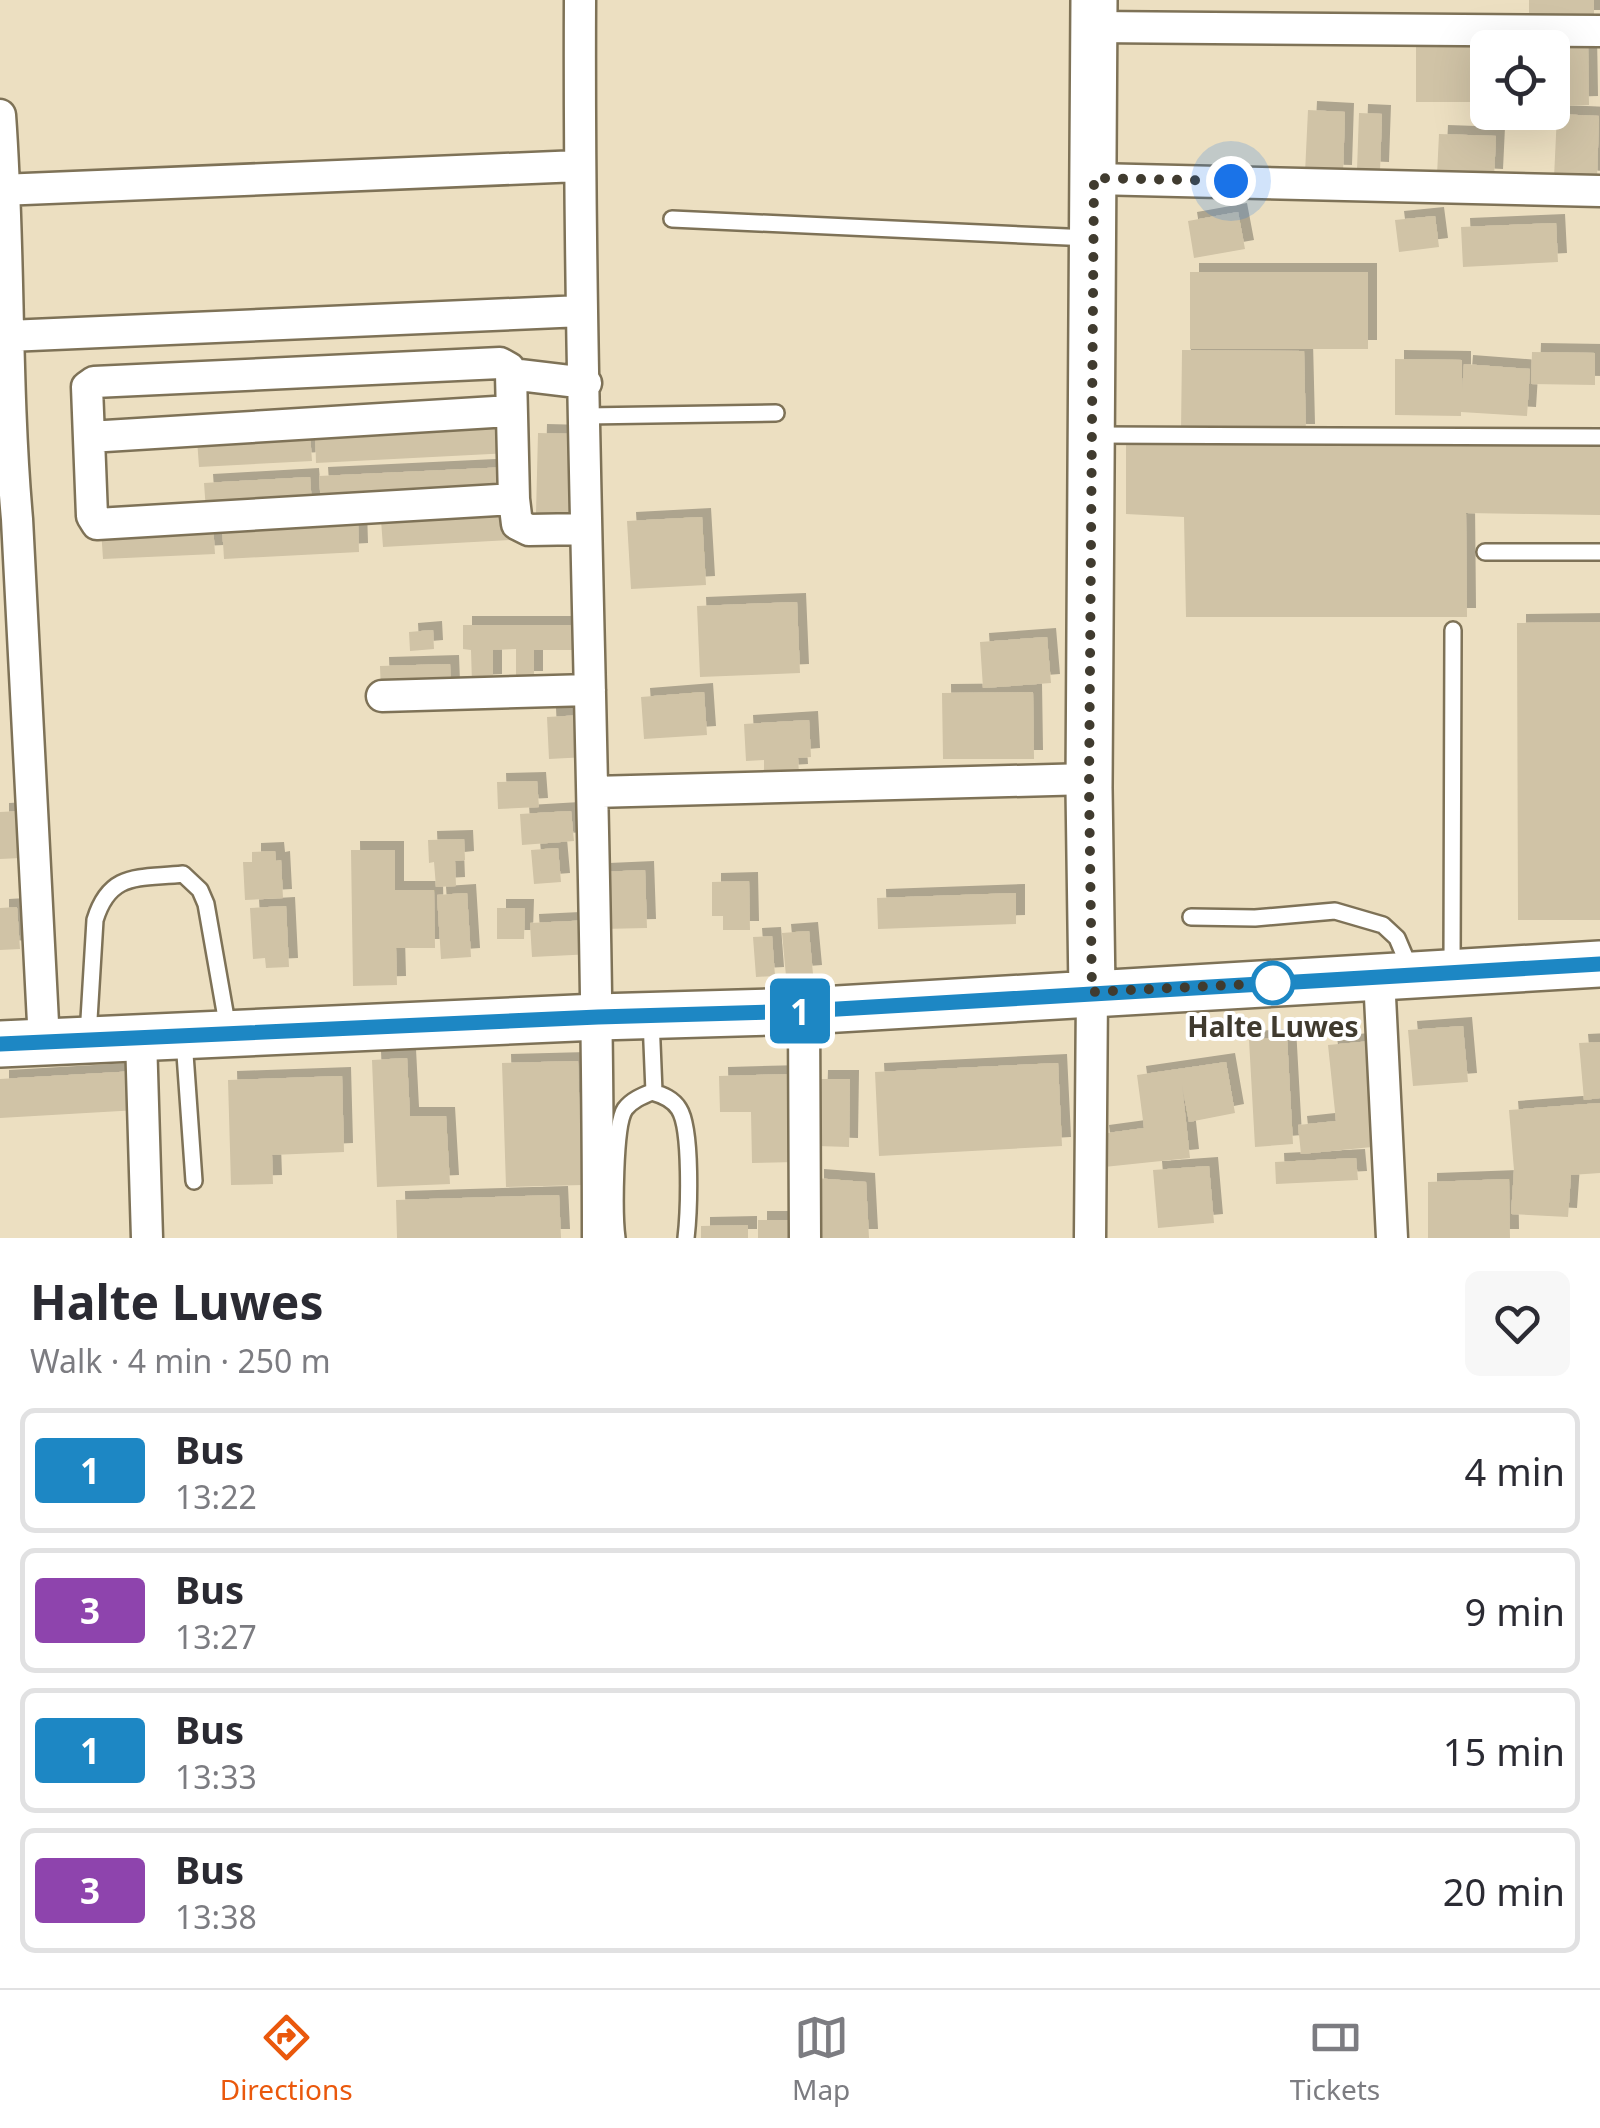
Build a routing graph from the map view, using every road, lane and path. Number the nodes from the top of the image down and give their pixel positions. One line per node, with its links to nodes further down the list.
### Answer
1 (580, 0): 5 (street)
2 (1094, 14): 3 (street); 6 (main road)
3 (1600, 31)
4 (0, 115): 7 (street)
5 (580, 166): 7 (street); 11 (street)
6 (1094, 178): 8 (street); 10 (main road)
7 (3, 189): 12 (street)
8 (1600, 191)
9 (672, 219): 10 (lane)
10 (1094, 238): 18 (main road)
11 (582, 311): 12 (street); 14 (street)
12 (8, 336): 40 (street)
13 (511, 374): 14 (street); 15 (street); 19 (street)
14 (586, 383): 17 (street)
15 (512, 411): 19 (street); 21 (street)
16 (776, 414): 17 (lane)
17 (586, 416): 22 (street)
18 (1092, 436): 20 (lane); 28 (main road)
19 (90, 437): 21 (street)
20 (1600, 437)
21 (514, 499): 22 (street)
22 (586, 529): 26 (street)
23 (1484, 552): 24 (lane)
24 (1600, 552)
25 (1454, 630): 32 (lane)
26 (590, 690): 27 (street); 29 (street)
27 (382, 696)
28 (1089, 779): 29 (street); 33 (main road)
29 (592, 792): 36 (street)
30 (1190, 917): 32 (lane)
31 (1600, 964): 32 (main road)
32 (1415, 975): 33 (main road); 49 (street)
33 (1092, 992): 34 (main road); 48 (street)
34 (804, 1011): 35 (main road); 47 (street)
35 (650, 1016): 36 (main road); 41 (lane)
36 (598, 1017): 37 (main road); 44 (street)
37 (229, 1034): 38 (main road); 39 (lane)
38 (162, 1037): 39 (main road); 42 (lane); 43 (street)
39 (88, 1040): 40 (main road)
40 (22, 1043)
41 (654, 1092): 45 (lane); 46 (lane)
42 (194, 1181)
43 (147, 1238)
44 (598, 1238)
45 (617, 1238)
46 (686, 1238)
47 (805, 1238)
48 (1090, 1238)
49 (1392, 1238)

